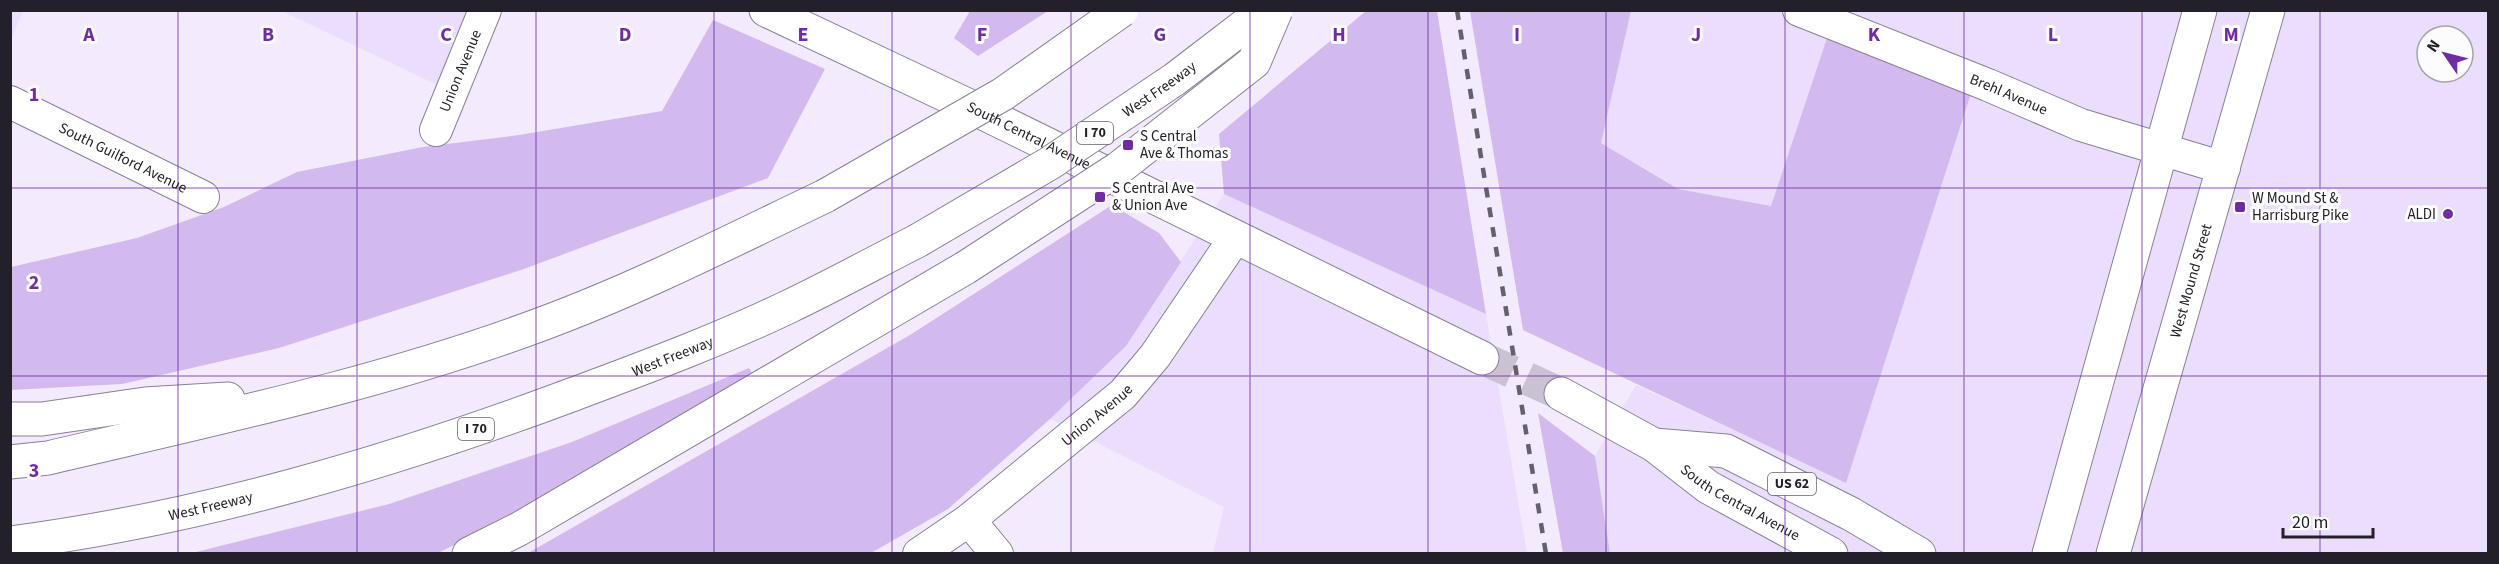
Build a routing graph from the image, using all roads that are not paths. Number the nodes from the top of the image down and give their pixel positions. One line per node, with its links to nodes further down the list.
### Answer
1 (485, 10): 10 (street, Union Avenue)
2 (766, 10): 14 (main road, South Central Avenue)
3 (1122, 10): 16 (main road, bridge)
4 (1265, 10): 22 (main road, West Freeway / I 70, bridge)
5 (1276, 10): 23 (main road, bridge)
6 (1799, 10): 11 (street, Brehl Avenue)
7 (2200, 10): 11 (main road)
8 (2268, 10): 12 (main road, West Mound Street)
9 (10, 102): 13 (street, South Guilford Avenue)
10 (436, 130)
11 (2161, 150): 12 (street, Brehl Avenue); 28 (main road)
12 (2224, 168): 29 (main road, West Mound Street)
13 (203, 197)
14 (1235, 238): 15 (main road, South Central Avenue); 21 (street, Union Avenue)
15 (1482, 358)
16 (322, 393): 18 (main road); 20 (main road)
17 (1561, 394): 19 (main road, South Central Avenue / US 62)
18 (10, 419)
19 (1654, 445): 26 (main road, South Central Avenue / US 62); 27 (main road, South Central Avenue / US 62)
20 (10, 462)
21 (969, 520): 24 (street, Union Avenue); 25 (street)
22 (10, 543)
23 (469, 554)
24 (919, 554)
25 (997, 554)
26 (1832, 554)
27 (1919, 554)
28 (2049, 554)
29 (2113, 554)

